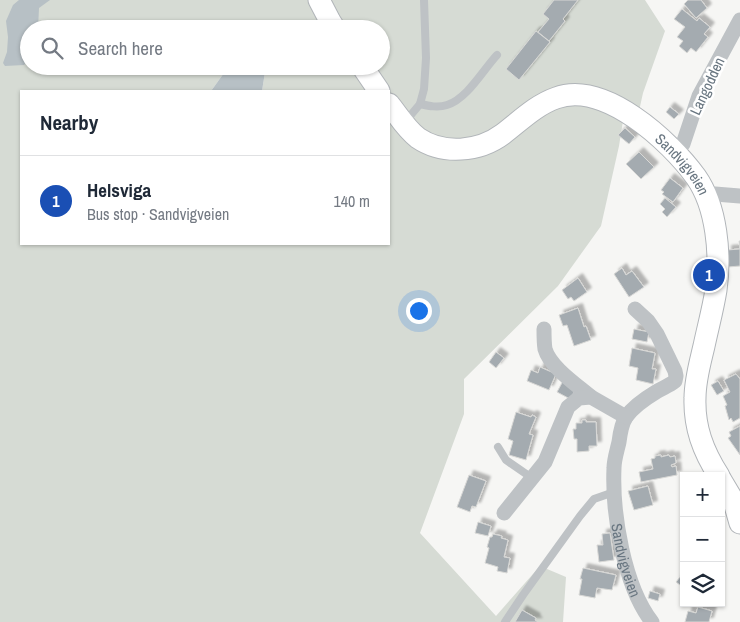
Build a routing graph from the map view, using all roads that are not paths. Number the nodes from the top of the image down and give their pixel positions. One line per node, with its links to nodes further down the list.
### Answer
1 (319, 0): 3 (main road)
2 (424, 0): 8 (lane)
3 (329, 20)
4 (740, 20): 11 (street, Langodden)
5 (497, 56): 8 (lane)
6 (368, 75): 7 (main road)
7 (379, 90)
8 (420, 104): 10 (lane)
9 (390, 105): 10 (main road, Sandvigveien)
10 (404, 123): 11 (main road, Sandvigveien)
11 (676, 153): 13 (main road, Sandvigveien)
12 (740, 196): 13 (street)
13 (706, 198): 19 (main road, Sandvigveien)
14 (635, 309): 17 (street)
15 (544, 330): 16 (street)
16 (590, 397): 17 (street); 20 (street)
17 (626, 417): 22 (street, Sandvigveien)
18 (498, 447): 20 (lane)
19 (717, 472)
20 (532, 478): 23 (street)
21 (725, 487): 24 (main road)
22 (614, 492): 25 (lane); 26 (street, Sandvigveien)
23 (504, 513)
24 (740, 523)
25 (506, 622)
26 (652, 622)

